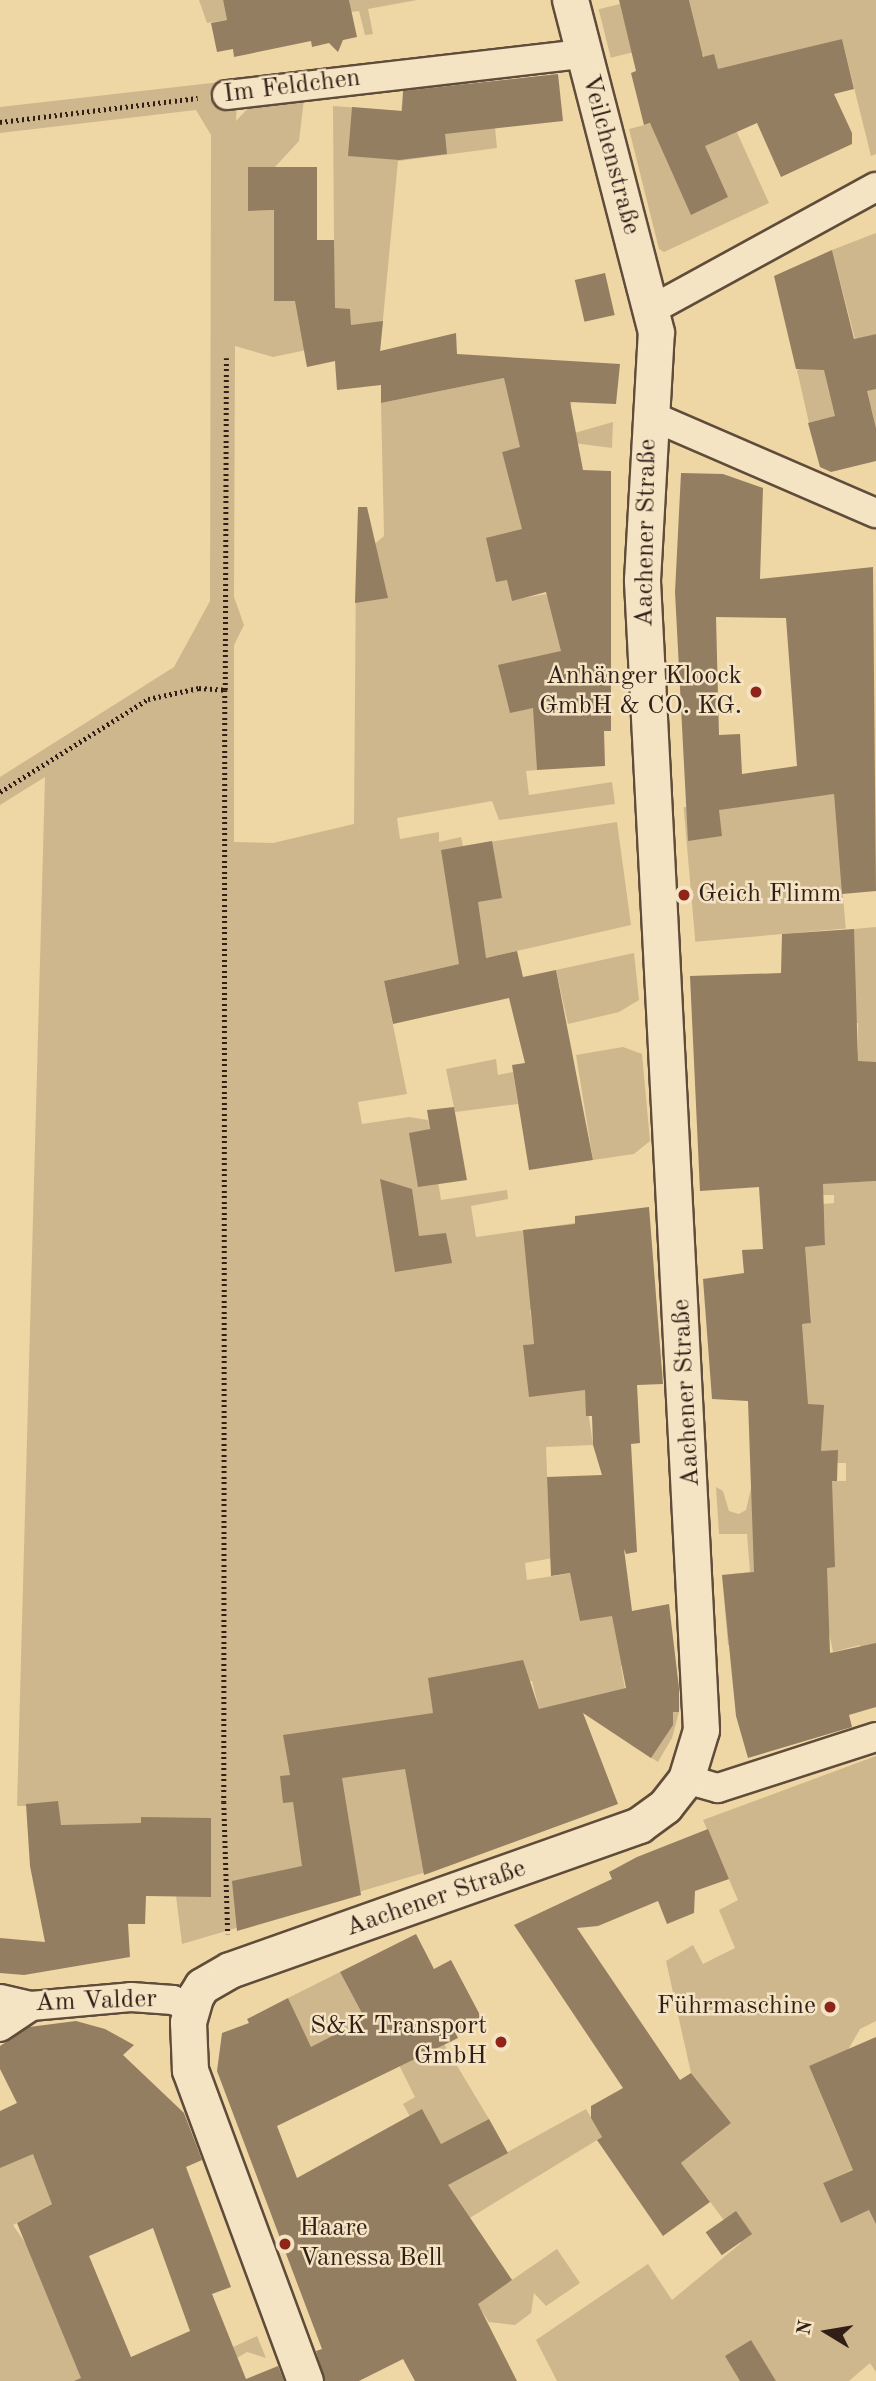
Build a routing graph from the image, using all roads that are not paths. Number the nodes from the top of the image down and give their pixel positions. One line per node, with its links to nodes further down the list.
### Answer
1 (570, 0): 2 (street, Veilchenstraße)
2 (584, 54): 3 (street, Im Feldchen); 5 (street, Veilchenstraße)
3 (227, 95)
4 (876, 187): 5 (street)
5 (651, 310): 6 (street, Aachener Straße)
6 (649, 415): 7 (street); 9 (street, Aachener Straße)
7 (876, 513)
8 (876, 1737): 9 (street)
9 (686, 1779): 12 (street, Aachener Straße)
10 (0, 1999): 11 (street, Am Valder)
11 (31, 2007): 12 (street, Am Valder); 13 (street)
12 (191, 2008): 14 (street)
13 (0, 2027)
14 (305, 2381)

